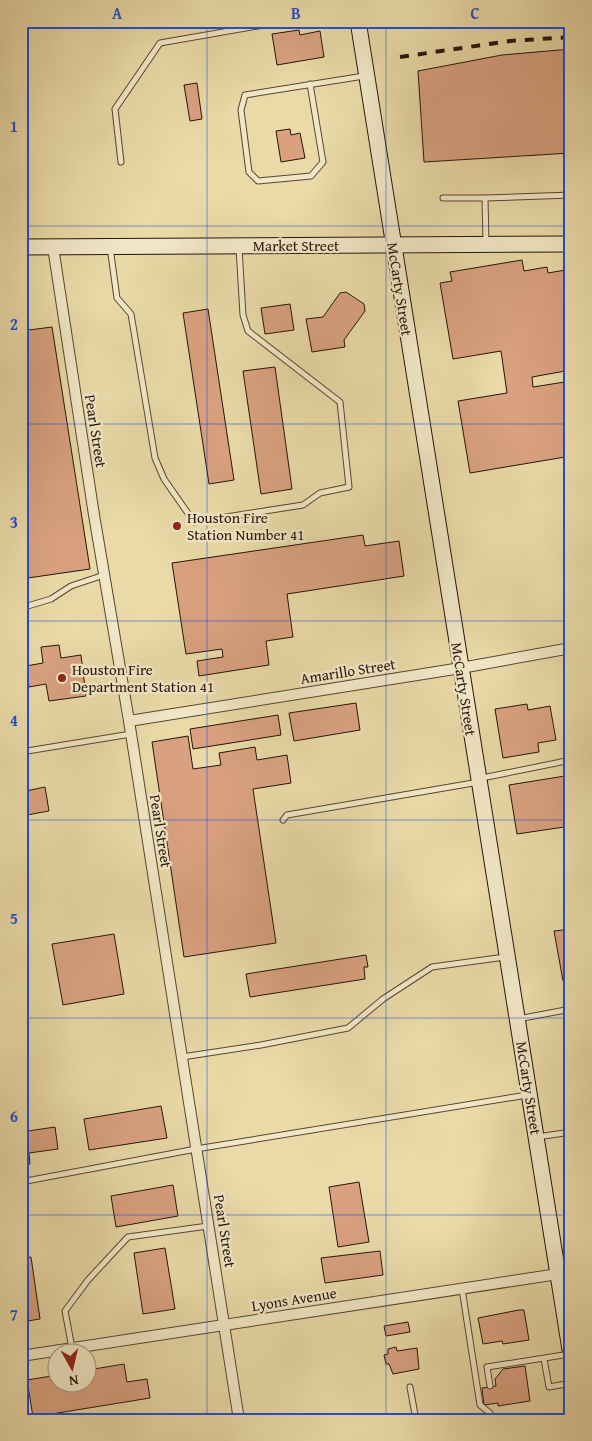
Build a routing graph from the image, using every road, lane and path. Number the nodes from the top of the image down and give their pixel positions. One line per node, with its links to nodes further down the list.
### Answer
1 (286, 21): 5 (lane)
2 (358, 21): 3 (main road, McCarty Street)
3 (367, 75): 4 (lane); 12 (main road, McCarty Street)
4 (310, 84): 4 (lane)
5 (121, 162)
6 (571, 195): 8 (lane)
7 (443, 198): 8 (lane)
8 (485, 198): 9 (lane)
9 (486, 244): 10 (main road, Market Street); 12 (main road, Market Street)
10 (571, 244)
11 (238, 245): 12 (main road, Market Street); 15 (main road, Market Street); 15 (lane)
12 (394, 245): 19 (main road, McCarty Street)
13 (21, 247): 14 (main road, Market Street)
14 (53, 247): 15 (main road, Market Street); 16 (street, Pearl Street)
15 (110, 247)
16 (104, 574): 17 (lane); 20 (street, Pearl Street)
17 (21, 608)
18 (571, 648): 19 (street, Amarillo Street)
19 (461, 668): 20 (street, Amarillo Street); 24 (main road, McCarty Street)
20 (129, 721): 21 (street, Pearl Street)
21 (131, 734): 22 (lane); 29 (street, Pearl Street)
22 (21, 752)
23 (571, 760): 24 (lane)
24 (479, 780): 25 (lane); 26 (main road, McCarty Street)
25 (283, 820)
26 (508, 956): 28 (main road, McCarty Street); 29 (lane)
27 (571, 1009): 28 (lane)
28 (518, 1019): 30 (main road, McCarty Street)
29 (182, 1058): 33 (street, Pearl Street)
30 (530, 1094): 32 (main road, McCarty Street); 33 (lane)
31 (571, 1132): 32 (lane)
32 (537, 1137): 36 (main road, McCarty Street)
33 (196, 1150): 34 (lane); 35 (street, Pearl Street)
34 (21, 1182)
35 (209, 1226): 38 (street, Pearl Street); 39 (lane)
36 (565, 1273): 37 (street, Lyons Avenue); 42 (main road, McCarty Street)
37 (461, 1288): 38 (street, Lyons Avenue); 46 (lane)
38 (224, 1324): 40 (street, Lyons Avenue); 52 (street, Pearl Street)
39 (71, 1344)
40 (97, 1344)
41 (48, 1352): 43 (street, Lyons Avenue)
42 (571, 1355): 44 (lane)
43 (21, 1356)
44 (544, 1359): 45 (lane); 47 (lane)
45 (487, 1367): 46 (lane); 48 (lane)
46 (475, 1370): 51 (lane)
47 (571, 1383)
48 (490, 1386)
49 (410, 1387): 53 (lane)
50 (492, 1405): 51 (lane)
51 (490, 1413): 54 (lane)
52 (239, 1420)
53 (416, 1420)
54 (491, 1420)

